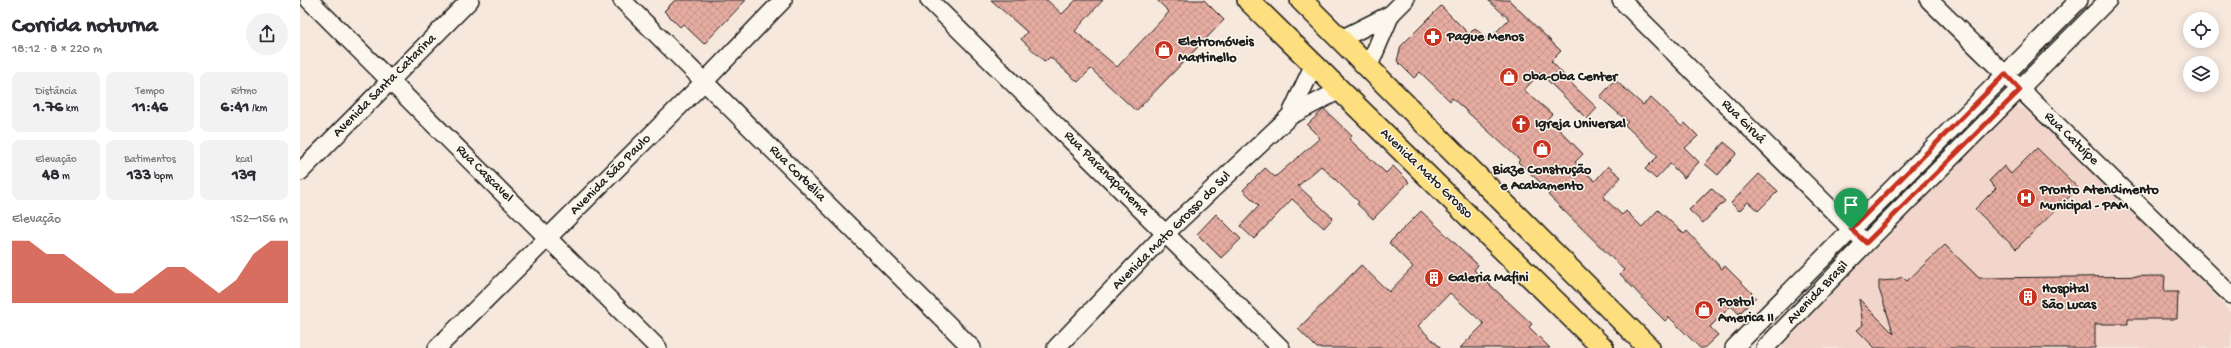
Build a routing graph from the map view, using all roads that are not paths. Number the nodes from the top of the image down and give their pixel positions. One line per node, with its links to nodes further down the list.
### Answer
1 (309, 0): 18 (street, Rua Cascavel)
2 (470, 0): 18 (street, Avenida Santa Catarina)
3 (622, 0): 19 (street, Rua Corbélia)
4 (783, 0): 19 (street, Avenida São Paulo)
5 (929, 0): 25 (street, Rua Paranapanema)
6 (1248, 0): 15 (main road, Avenida Mato Grosso)
7 (1301, 0): 14 (main road)
8 (1405, 0): 13 (street)
9 (1621, 0): 24 (street, Rua Giruá)
10 (1929, 0): 17 (street, Rua Catuípe)
11 (2079, 0): 17 (street, Avenida Brasil)
12 (2108, 0): 21 (street, Avenida Brasil)
13 (1391, 14): 14 (street); 16 (street)
14 (1341, 39): 16 (main road)
15 (1314, 64): 20 (main road, Avenida Mato Grosso); 22 (street)
16 (1368, 68): 35 (main road)
17 (2005, 74): 21 (street, Rua Catuípe); 24 (street, Avenida Brasil)
18 (390, 80): 23 (street, Avenida Santa Catarina); 26 (street, Rua Cascavel)
19 (704, 82): 26 (street, Avenida São Paulo); 31 (street, Rua Corbélia)
20 (1340, 90): 22 (street); 34 (main road, Avenida Mato Grosso)
21 (2020, 90): 27 (street, Avenida Brasil); 28 (street, Rua Catuípe)
22 (1290, 116): 25 (street, Avenida Mato Grosso do Sul)
23 (300, 172)
24 (1851, 229): 27 (street, Rua Giruá); 36 (street, Avenida Brasil)
25 (1166, 233): 32 (street, Avenida Mato Grosso do Sul); 33 (street, Rua Paranapanema)
26 (548, 237): 29 (street, Avenida São Paulo); 30 (street, Rua Cascavel)
27 (1866, 243): 37 (street, Avenida Brasil)
28 (2231, 295)
29 (437, 348)
30 (658, 348)
31 (972, 348)
32 (1056, 348)
33 (1281, 348)
34 (1603, 348)
35 (1649, 348)
36 (1734, 348)
37 (1765, 348)

